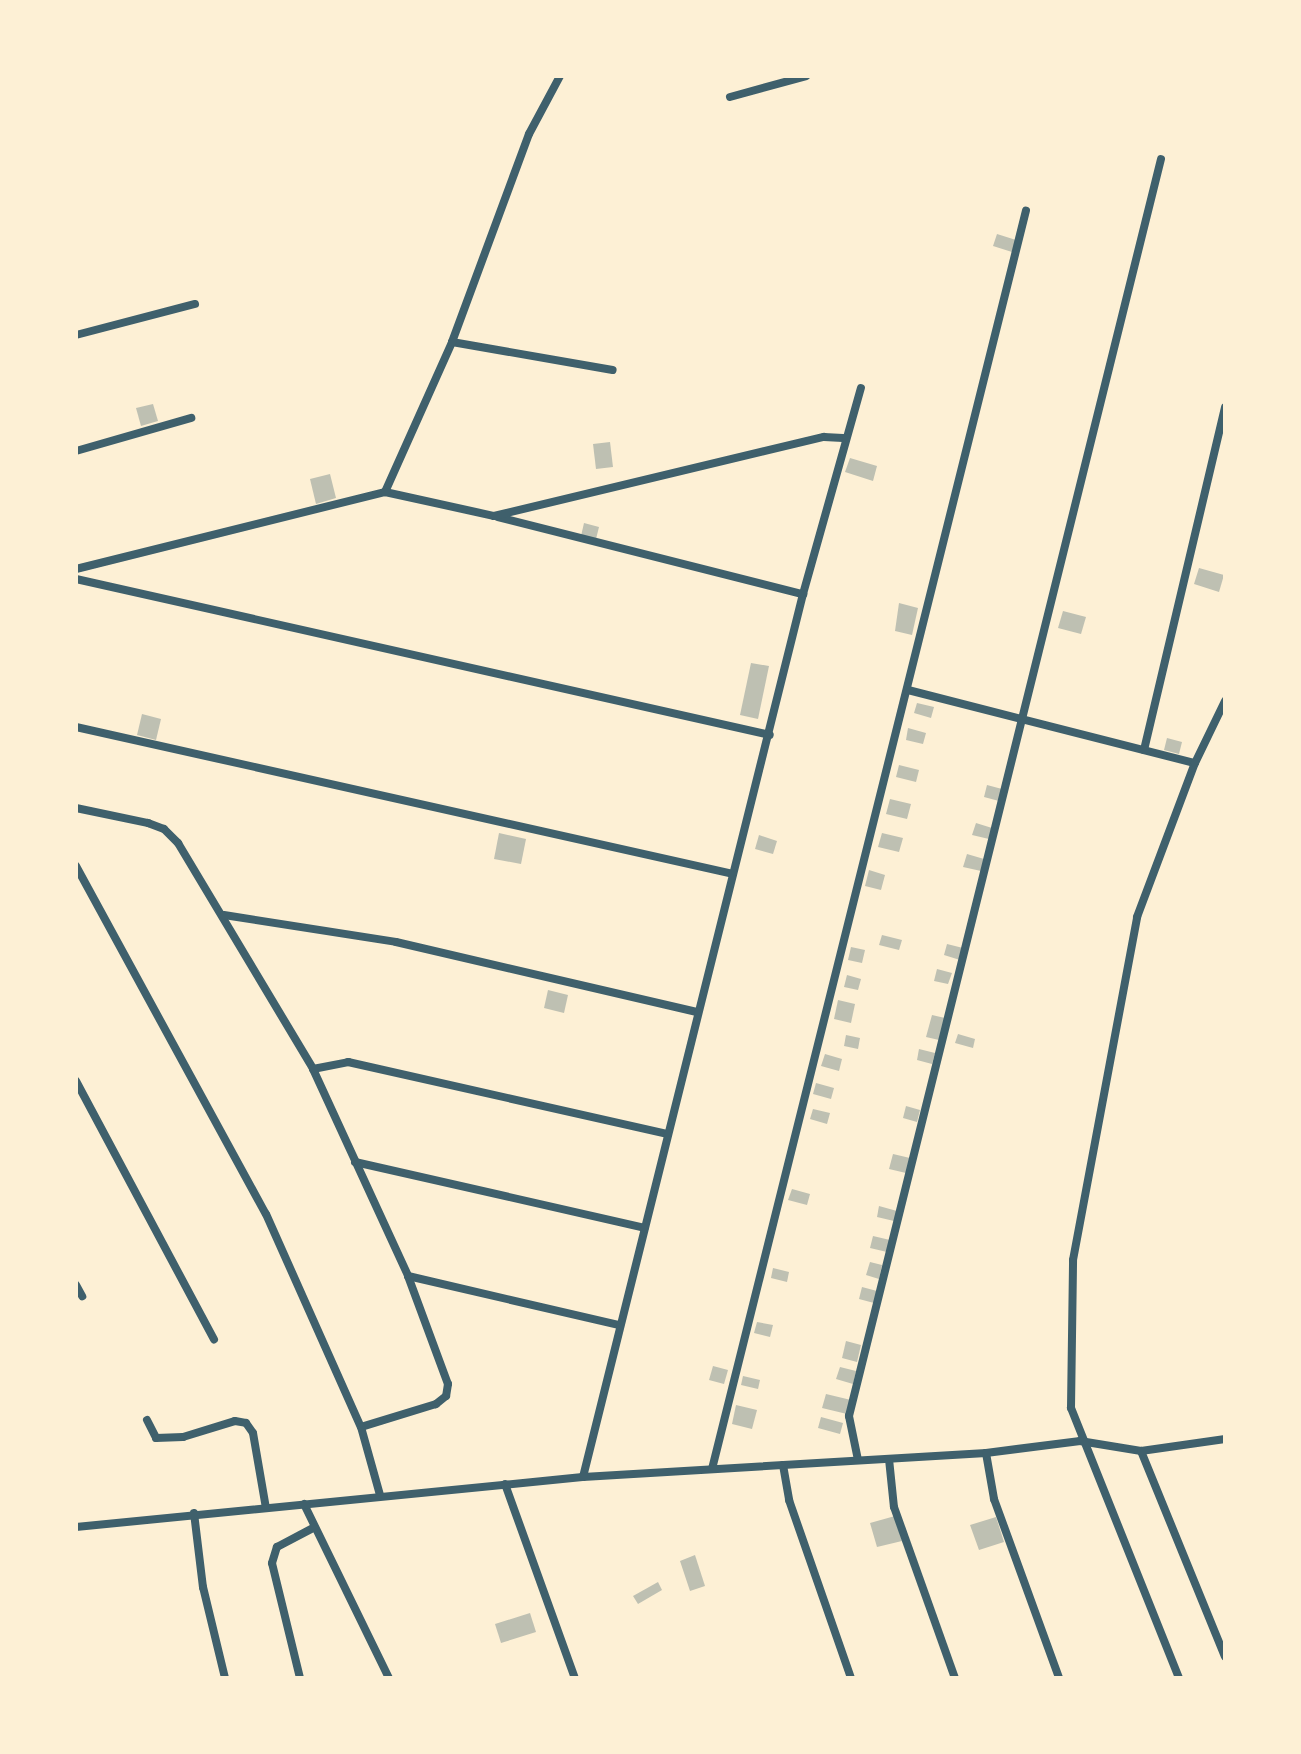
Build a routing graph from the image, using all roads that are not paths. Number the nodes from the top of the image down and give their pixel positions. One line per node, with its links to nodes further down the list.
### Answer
1 (560, 76): 8 (street)
2 (806, 76): 3 (street)
3 (730, 97)
4 (1161, 159): 23 (street)
5 (1026, 211): 20 (street)
6 (195, 304): 7 (street)
7 (76, 335)
8 (452, 342): 9 (street); 15 (street)
9 (613, 370)
10 (861, 388): 13 (street)
11 (1225, 407): 26 (street)
12 (191, 418): 14 (street)
13 (843, 438): 16 (street); 19 (street)
14 (76, 451)
15 (385, 492): 16 (street); 17 (street)
16 (494, 516): 19 (street)
17 (76, 569)
18 (76, 579): 25 (street)
19 (803, 594): 25 (street)
20 (908, 690): 23 (street); 52 (street)
21 (1225, 701): 22 (street)
22 (1221, 719): 27 (street)
23 (1023, 722): 26 (street); 50 (street)
24 (76, 727): 30 (street)
25 (770, 735): 30 (street)
26 (1144, 750): 27 (street)
27 (1195, 763): 46 (street)
28 (76, 808): 31 (street)
29 (76, 866): 44 (street)
30 (733, 874): 32 (street)
31 (224, 915): 32 (street); 33 (street)
32 (698, 1012): 35 (street)
33 (313, 1069): 35 (street); 36 (street)
34 (76, 1081): 42 (street)
35 (668, 1134): 37 (street)
36 (355, 1162): 37 (street); 38 (street)
37 (645, 1228): 41 (street)
38 (408, 1276): 41 (street); 44 (street)
39 (76, 1285): 40 (street)
40 (82, 1296)
41 (619, 1325): 53 (street)
42 (214, 1339)
43 (147, 1420): 57 (street)
44 (361, 1427): 55 (street)
45 (1225, 1439): 47 (street)
46 (1080, 1441): 47 (street); 48 (street); 69 (street)
47 (1141, 1451): 61 (street)
48 (986, 1453): 49 (street); 68 (street)
49 (889, 1459): 50 (street); 67 (street)
50 (858, 1460): 51 (street)
51 (783, 1465): 52 (street); 66 (street)
52 (712, 1469): 53 (street)
53 (583, 1477): 54 (street)
54 (505, 1484): 55 (street); 65 (street)
55 (380, 1495): 56 (street)
56 (304, 1504): 57 (street); 60 (street)
57 (266, 1508): 58 (street)
58 (194, 1513): 59 (street); 62 (street)
59 (76, 1527)
60 (313, 1528): 63 (street); 64 (street)
61 (1225, 1657)
62 (225, 1678)
63 (300, 1678)
64 (389, 1678)
65 (575, 1678)
66 (851, 1678)
67 (955, 1678)
68 (1059, 1678)
69 (1179, 1678)

